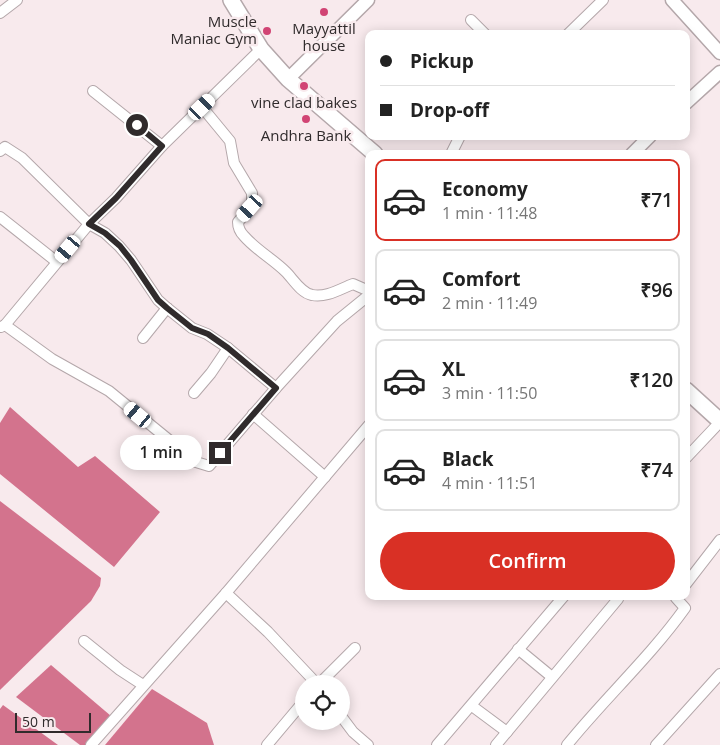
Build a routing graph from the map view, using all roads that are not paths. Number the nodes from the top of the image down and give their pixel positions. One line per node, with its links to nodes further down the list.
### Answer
1 (17, 0): 6 (street)
2 (231, 0): 10 (main road)
3 (368, 0): 13 (street)
4 (603, 0): 9 (street)
5 (672, 0): 11 (street)
6 (0, 13)
7 (471, 20): 8 (street)
8 (481, 30)
9 (572, 30)
10 (260, 49): 13 (main road); 16 (street)
11 (720, 53)
12 (720, 72): 15 (street)
13 (288, 79): 19 (main road)
14 (93, 91): 18 (street)
15 (690, 99)
16 (202, 107): 18 (street); 25 (street)
17 (646, 140): 20 (street)
18 (162, 146): 23 (street)
19 (370, 150)
20 (636, 150)
21 (0, 151): 23 (street)
22 (0, 217): 24 (street)
23 (89, 224): 24 (street); 27 (street)
24 (57, 262): 28 (street)
25 (365, 289)
26 (365, 298): 31 (street)
27 (167, 308): 29 (street); 30 (street)
28 (2, 326): 34 (street)
29 (143, 338)
30 (228, 348): 31 (street); 32 (street)
31 (276, 388): 34 (street)
32 (194, 393)
33 (690, 394): 35 (main road)
34 (253, 414): 38 (street)
35 (720, 422): 37 (street)
36 (365, 430): 38 (street)
37 (690, 454)
38 (326, 477): 41 (street)
39 (720, 540): 40 (street)
40 (690, 579)
41 (226, 593): 49 (street); 52 (street)
42 (561, 600): 47 (street)
43 (617, 600): 51 (street)
44 (678, 600): 62 (street)
45 (84, 641): 52 (street)
46 (355, 648): 50 (street)
47 (518, 649): 51 (street); 53 (street)
48 (720, 674): 63 (street)
49 (309, 675)
50 (327, 675)
51 (552, 677): 56 (street)
52 (143, 685): 57 (street)
53 (472, 706): 56 (street); 60 (street)
54 (295, 712): 58 (street)
55 (350, 728): 59 (street)
56 (508, 732): 61 (street)
57 (91, 745)
58 (267, 745)
59 (368, 745)
60 (437, 745)
61 (496, 745)
62 (567, 745)
63 (656, 745)

